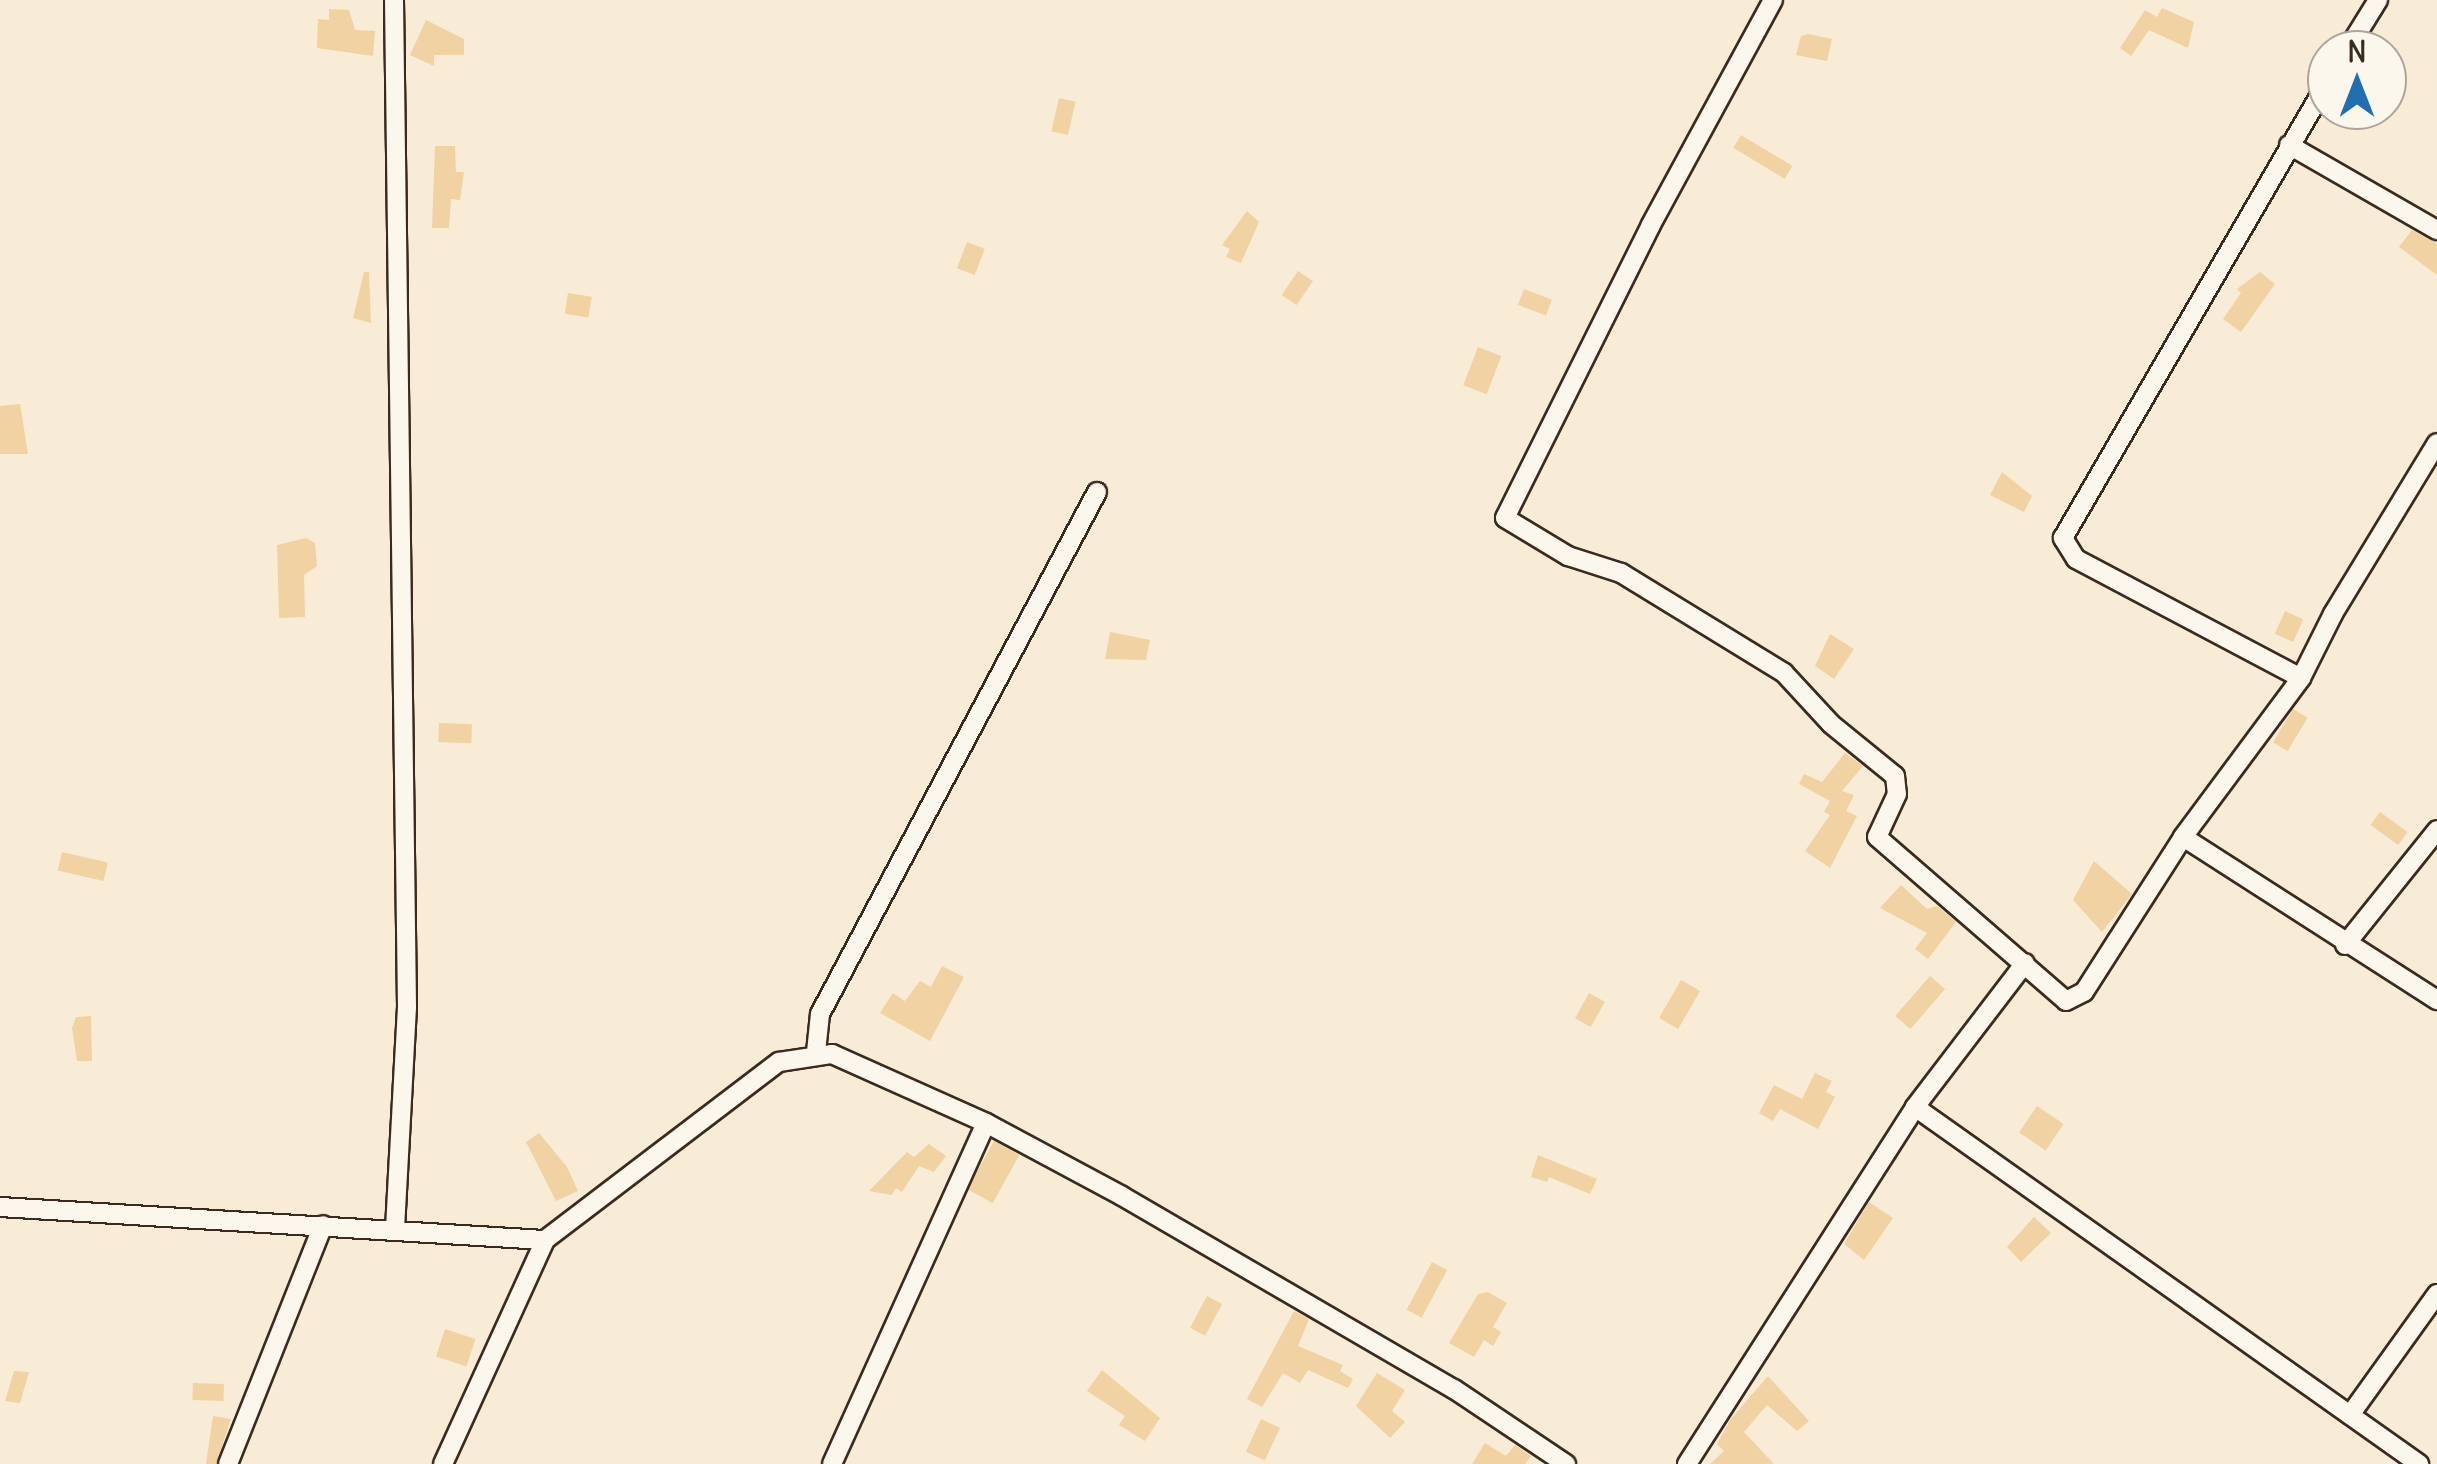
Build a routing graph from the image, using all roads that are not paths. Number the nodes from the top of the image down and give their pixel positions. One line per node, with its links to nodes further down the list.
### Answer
1 (394, 0): 21 (street)
2 (1773, 0): 14 (street)
3 (2378, 0): 4 (street)
4 (2359, 30)
5 (2307, 116): 6 (street)
6 (2289, 145): 7 (street); 10 (street)
7 (2437, 230)
8 (2437, 443): 10 (street)
9 (1097, 492): 16 (street)
10 (2301, 678): 12 (street)
11 (2437, 830): 13 (street)
12 (2182, 837): 13 (street); 14 (street)
13 (2344, 944): 15 (street)
14 (2025, 963): 17 (street)
15 (2437, 1000)
16 (816, 1052): 18 (street); 22 (street)
17 (1915, 1107): 24 (street); 29 (street)
18 (986, 1122): 27 (street); 28 (street)
19 (0, 1207): 20 (street)
20 (323, 1225): 21 (street); 25 (street)
21 (395, 1230): 22 (street)
22 (545, 1240): 26 (street)
23 (2437, 1294): 24 (street)
24 (2350, 1416): 30 (street)
25 (228, 1464)
26 (443, 1464)
27 (832, 1464)
28 (1566, 1464)
29 (1687, 1464)
30 (2419, 1464)

